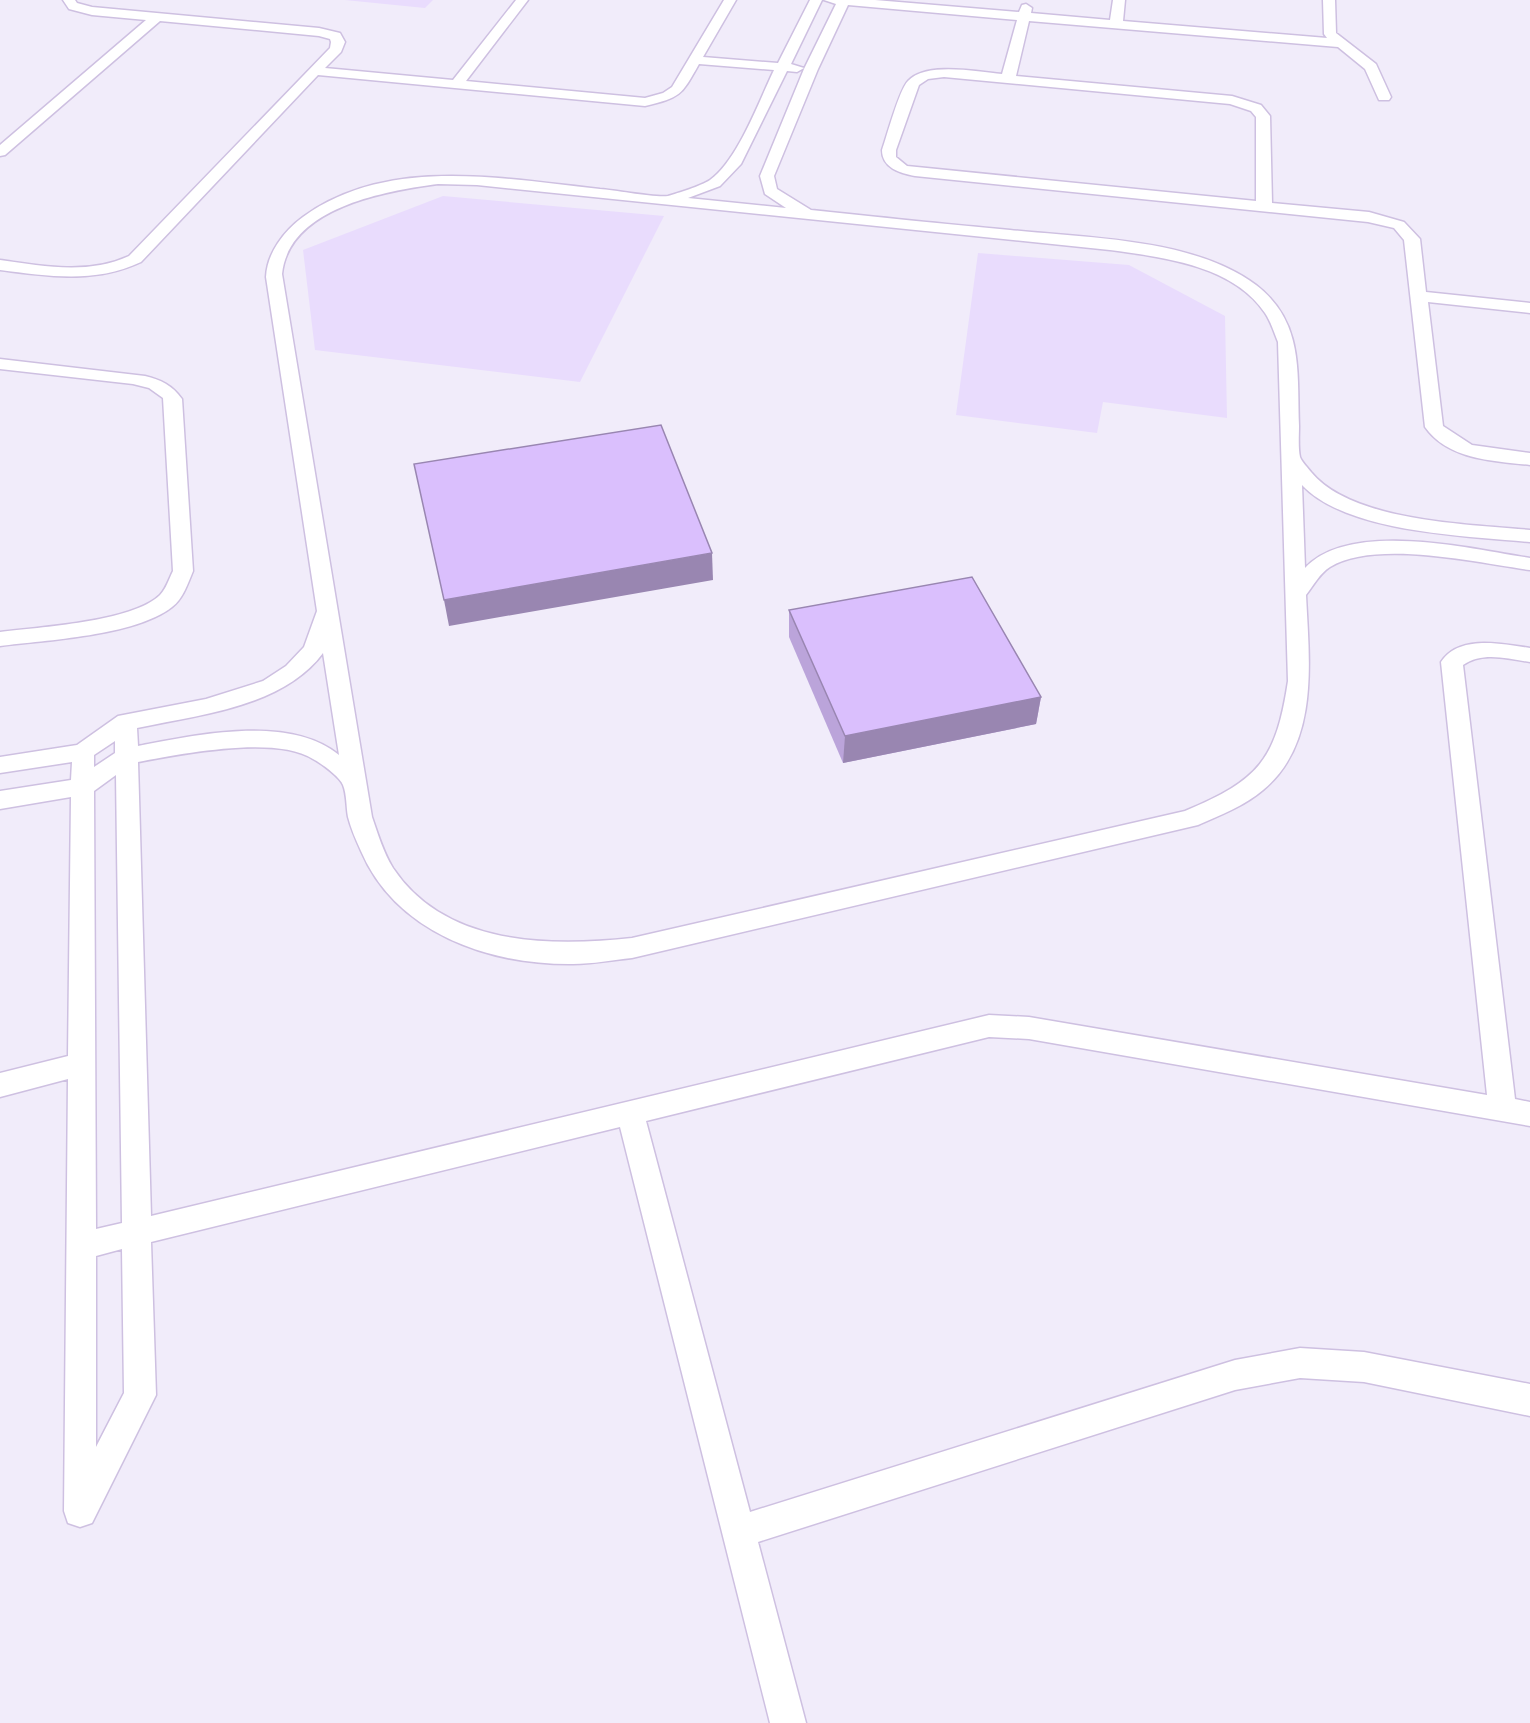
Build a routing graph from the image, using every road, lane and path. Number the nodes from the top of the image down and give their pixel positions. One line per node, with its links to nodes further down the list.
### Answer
1 (69, 0): 10 (street)
2 (522, 0): 18 (street)
3 (730, 0): 13 (street)
4 (816, 0): 14 (street)
5 (839, 0): 9 (street); 15 (street)
6 (929, 0): 9 (street)
7 (1119, 0): 11 (street)
8 (1329, 0): 12 (street)
9 (1025, 12): 11 (street); 17 (street)
10 (157, 17): 16 (street); 20 (street)
11 (1116, 20): 12 (street)
12 (1335, 38): 19 (street)
13 (697, 55): 14 (street); 18 (street)
14 (784, 62): 15 (street); 21 (street)
15 (813, 64): 23 (street)
16 (315, 71): 18 (street); 24 (street)
17 (1008, 79): 22 (street); 22 (street)
18 (456, 85)
19 (1384, 97)
20 (0, 152)
21 (659, 200): 23 (street); 33 (street)
22 (1264, 206): 25 (street)
23 (842, 218): 28 (street)
24 (0, 265)
25 (1419, 296): 26 (street); 29 (street)
26 (1530, 308)
27 (0, 364): 34 (street)
28 (1291, 459): 30 (street); 32 (street)
29 (1530, 459)
30 (1530, 537)
31 (1530, 564): 32 (street)
32 (1296, 595): 40 (street)
33 (326, 608): 36 (street); 40 (street)
34 (0, 639)
35 (1530, 655): 45 (street)
36 (126, 722): 37 (street); 38 (street)
37 (83, 752): 39 (street); 41 (street)
38 (127, 756): 40 (street); 41 (street); 48 (street)
39 (0, 765)
40 (354, 780)
41 (83, 787): 42 (street); 43 (street)
42 (0, 800)
43 (82, 1064): 44 (street); 49 (street)
44 (0, 1085)
45 (1502, 1109): 46 (street); 47 (street)
46 (630, 1112): 48 (street); 51 (street)
47 (1530, 1114)
48 (136, 1232): 49 (street); 49 (street)
49 (81, 1246)
50 (1530, 1400): 51 (street)
51 (738, 1532): 52 (street)
52 (788, 1723)

